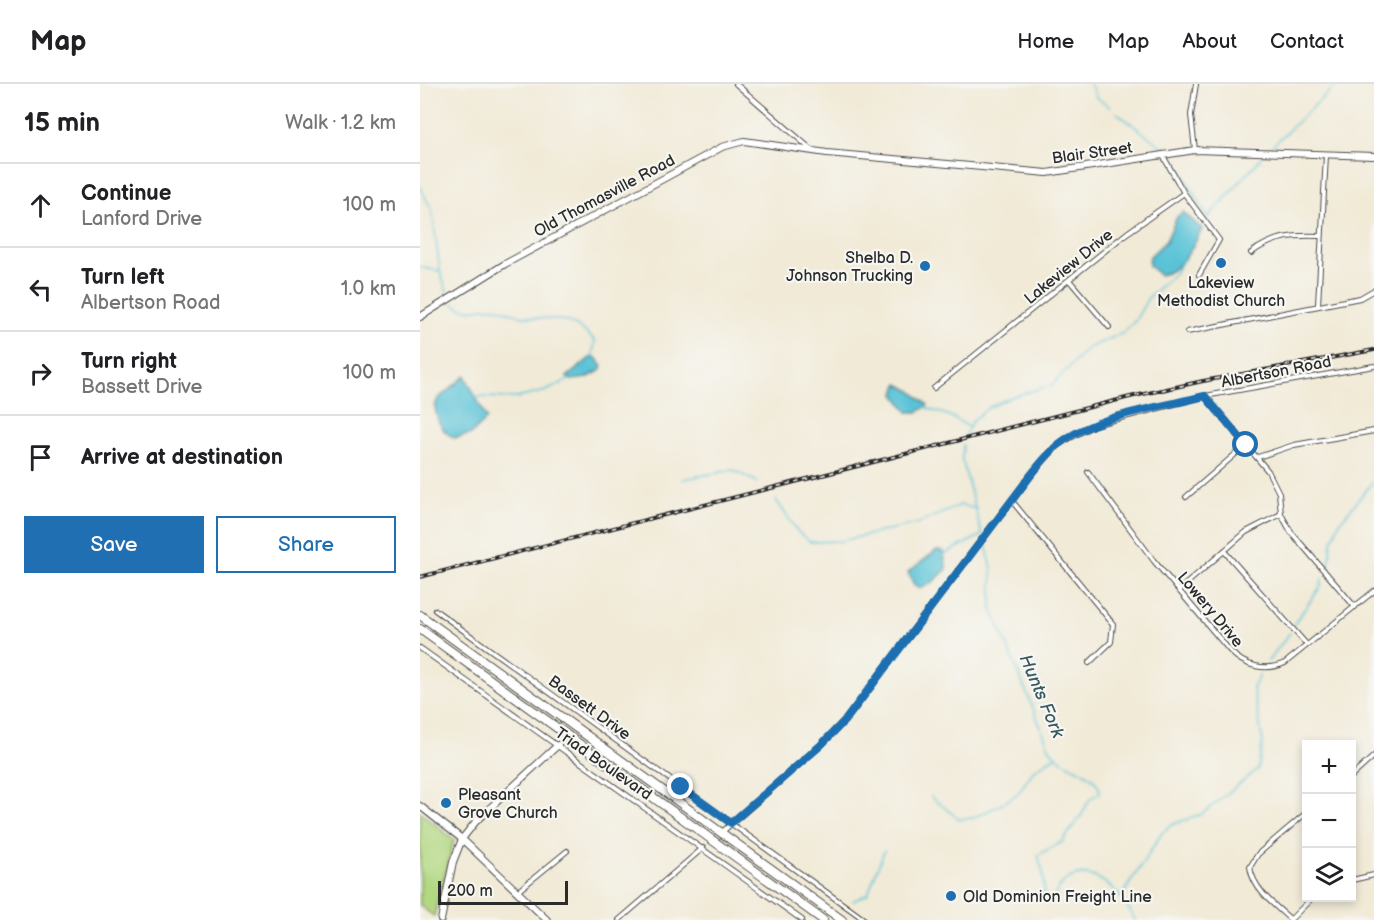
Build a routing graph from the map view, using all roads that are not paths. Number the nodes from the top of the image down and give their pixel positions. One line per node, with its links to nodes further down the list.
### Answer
1 (736, 84): 4 (street)
2 (1196, 84): 3 (street)
3 (1195, 150): 5 (street, Blair Street); 6 (street, Blair Street)
4 (813, 151): 5 (street, Blair Street); 15 (street, Old Thomasville Road)
5 (1162, 154): 8 (street)
6 (1326, 155): 7 (street, Blair Street); 9 (street)
7 (1374, 156)
8 (1184, 193): 11 (street); 12 (street, Lakeview Drive)
9 (1320, 236): 10 (street); 14 (street)
10 (1251, 253)
11 (1199, 274)
12 (1069, 280): 16 (street); 19 (street, Lakeview Drive)
13 (1374, 290): 14 (street)
14 (1318, 305): 17 (street)
15 (420, 317)
16 (1109, 327)
17 (1187, 332)
18 (1374, 366): 20 (street, Albertson Road)
19 (934, 388)
20 (1205, 396): 22 (street); 26 (street, Albertson Road)
21 (1374, 431): 23 (street)
22 (1246, 445): 23 (street); 25 (street)
23 (1258, 458): 27 (street)
24 (1088, 472): 29 (street, Lowery Drive)
25 (1186, 497)
26 (1012, 501): 37 (street); 43 (street, Albertson Road)
27 (1281, 514): 28 (street); 31 (street)
28 (1224, 551): 29 (street); 35 (street)
29 (1179, 590): 35 (street, Lowery Drive)
30 (1374, 591): 31 (street, Lowery Drive)
31 (1355, 607): 35 (street, Lowery Drive)
32 (435, 610): 43 (street, Bassett Drive)
33 (420, 615): 44 (highway)
34 (420, 629): 57 (highway)
35 (1307, 645)
36 (420, 648): 38 (street, Triad Boulevard)
37 (1089, 663)
38 (558, 745): 45 (street); 46 (street, Triad Boulevard)
39 (1374, 756): 40 (street)
40 (1356, 772)
41 (420, 806): 45 (street)
42 (1302, 816): 52 (street)
43 (731, 823): 44 (street, Albertson Road); 59 (street, Bassett Drive)
44 (722, 832): 58 (highway)
45 (462, 839): 50 (street); 53 (street)
46 (703, 849): 55 (street); 56 (street, Triad Boulevard)
47 (567, 852): 50 (street)
48 (1374, 874): 49 (street)
49 (1356, 879)
50 (518, 891): 54 (street)
51 (1306, 902): 52 (street)
52 (1290, 919)
53 (441, 920)
54 (547, 920)
55 (619, 920)
56 (802, 920)
57 (823, 920)
58 (842, 920)
59 (865, 920)

